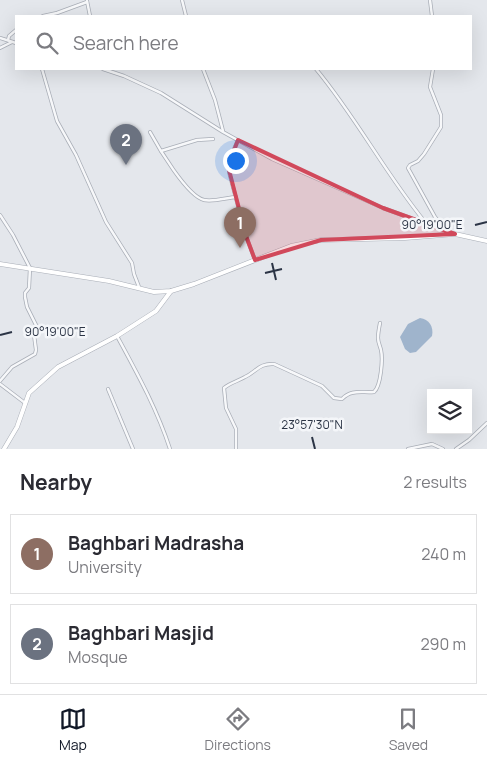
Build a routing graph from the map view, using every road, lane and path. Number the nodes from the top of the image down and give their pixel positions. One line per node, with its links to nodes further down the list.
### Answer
1 (182, 0): 6 (street)
2 (430, 0): 7 (street)
3 (87, 1): 4 (street); 5 (street)
4 (50, 15)
5 (90, 15)
6 (186, 15)
7 (432, 15)
8 (15, 31): 10 (street)
9 (0, 38): 10 (street)
10 (12, 42): 11 (street)
11 (0, 48)
12 (42, 70): 31 (street)
13 (106, 70): 18 (street)
14 (203, 70): 18 (street)
15 (317, 70): 24 (street)
16 (433, 70): 25 (street)
17 (150, 132): 21 (street)
18 (224, 132): 20 (street)
19 (213, 139): 21 (street)
20 (238, 140): 22 (street); 24 (street)
21 (161, 151): 22 (street)
22 (236, 197): 28 (street)
23 (0, 215): 30 (street)
24 (426, 224): 25 (street)
25 (447, 231): 26 (street)
26 (455, 234): 27 (main road); 28 (main road)
27 (487, 241)
28 (255, 260): 32 (main road)
29 (0, 264): 30 (main road)
30 (30, 268): 31 (main road); 35 (street)
31 (140, 289): 32 (main road)
32 (171, 291): 34 (main road)
33 (380, 323): 42 (street)
34 (117, 336): 37 (main road); 41 (street)
35 (0, 382): 37 (street)
36 (108, 389): 40 (street)
37 (25, 402): 39 (main road)
38 (487, 423): 45 (street)
39 (4, 449)
40 (133, 449)
41 (170, 449)
42 (236, 449)
43 (408, 449): 44 (street)
44 (443, 449)
45 (456, 449)

